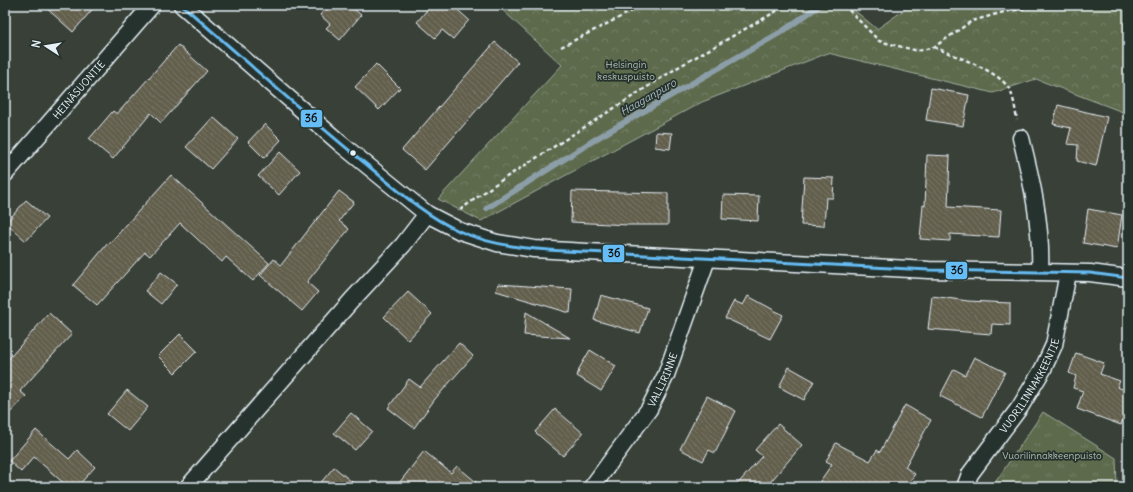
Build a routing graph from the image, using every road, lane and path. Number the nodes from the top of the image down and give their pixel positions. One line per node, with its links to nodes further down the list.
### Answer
1 (152, 5): 10 (street, HEINÄSUONTIE)
2 (182, 5): 11 (street)
3 (644, 5): 7 (path)
4 (783, 5): 12 (path)
5 (844, 5): 8 (path)
6 (1043, 5): 8 (path)
7 (561, 47)
8 (934, 47): 9 (path)
9 (1021, 138): 14 (street)
10 (5, 174)
11 (426, 214): 12 (street); 17 (street)
12 (447, 223): 13 (street)
13 (707, 259): 14 (street); 18 (street, VALLIRINNE)
14 (1040, 272): 15 (street)
15 (1068, 273): 16 (street); 19 (street, VUORILINNAKKEENTIE)
16 (1128, 278)
17 (188, 487)
18 (592, 487)
19 (965, 487)

